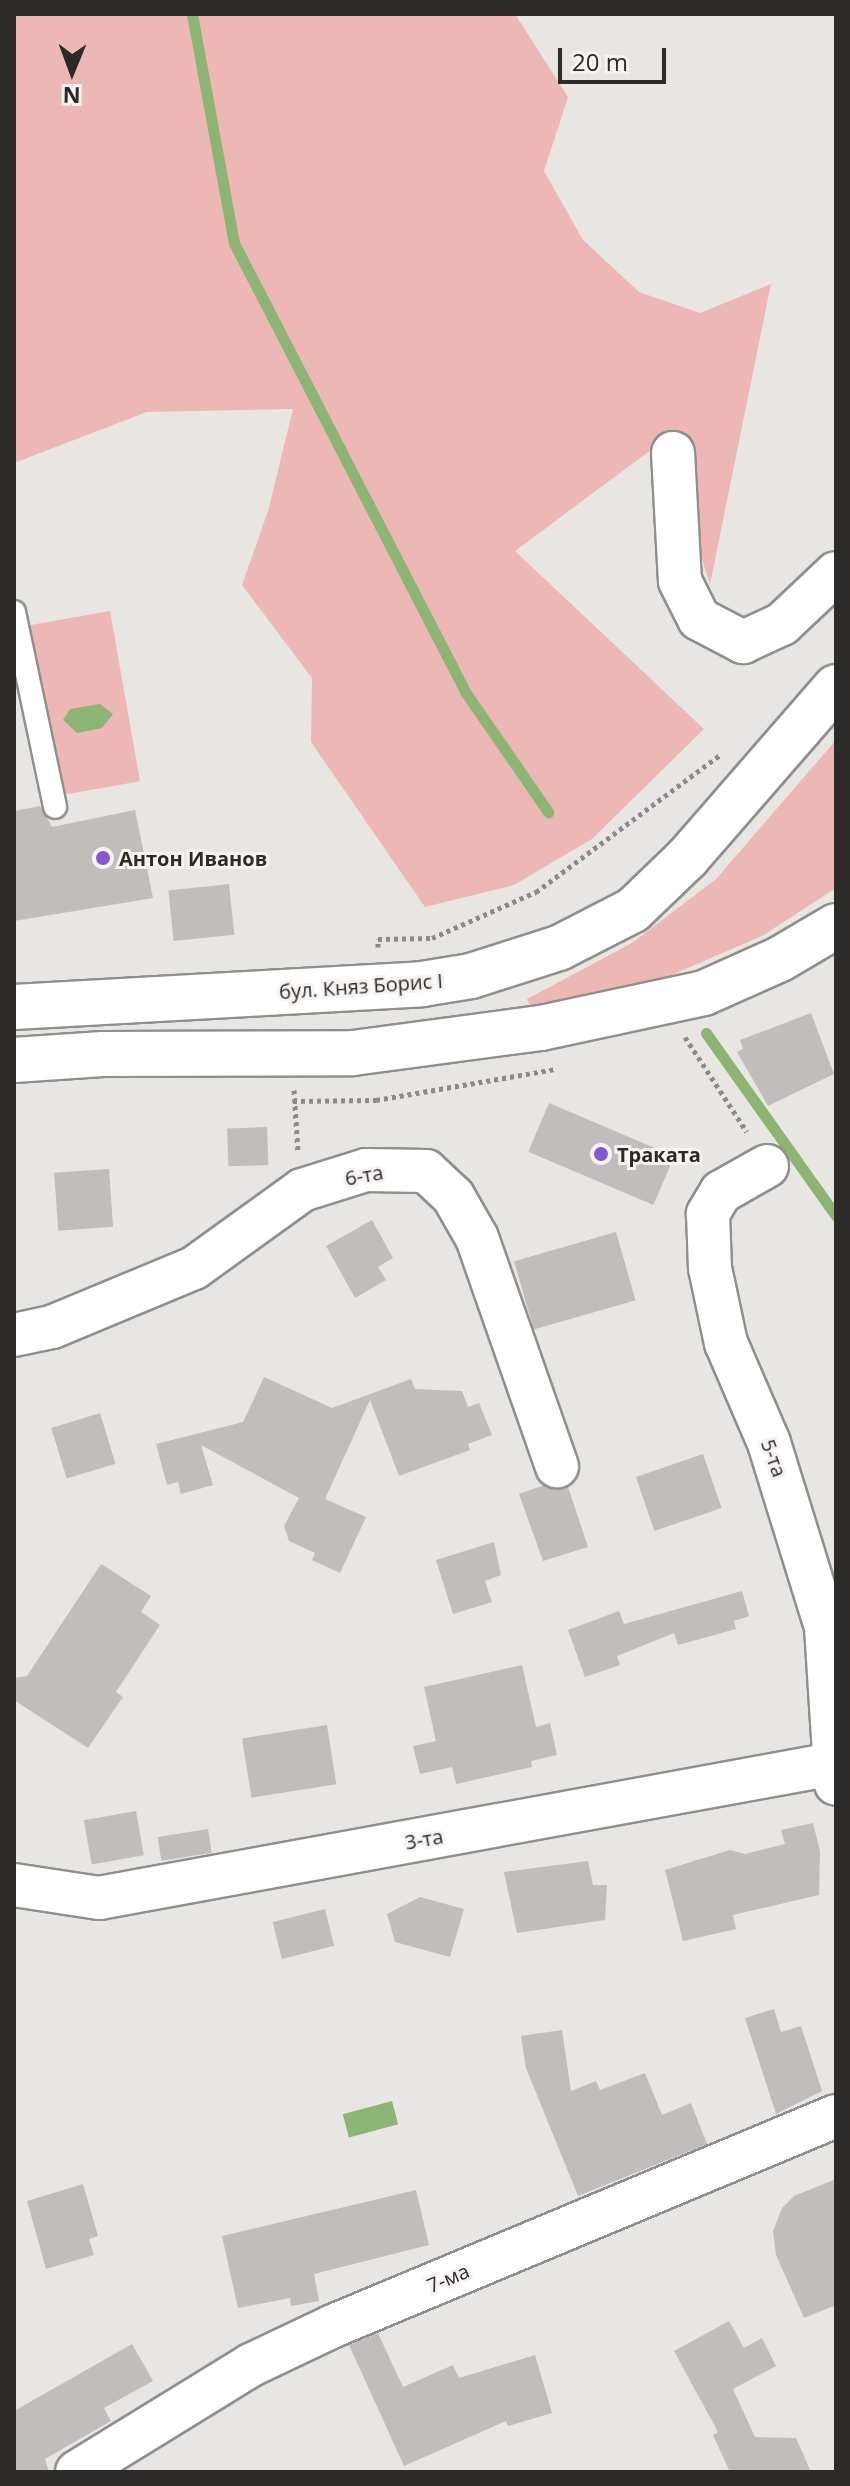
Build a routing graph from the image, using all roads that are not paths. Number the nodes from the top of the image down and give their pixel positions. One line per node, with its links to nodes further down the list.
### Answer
1 (673, 453): 2 (street)
2 (836, 573)
3 (14, 612): 5 (lane)
4 (836, 687): 7 (highway, бул. Княз Борис I)
5 (55, 807)
6 (836, 926): 8 (highway)
7 (14, 1007)
8 (14, 1060)
9 (767, 1166): 12 (street, 5-та)
10 (14, 1335): 11 (street, 6-та)
11 (557, 1466)
12 (835, 1774): 13 (street, 3-та)
13 (14, 1885)
14 (836, 2116): 15 (street, 7-ма)
15 (77, 2472)

